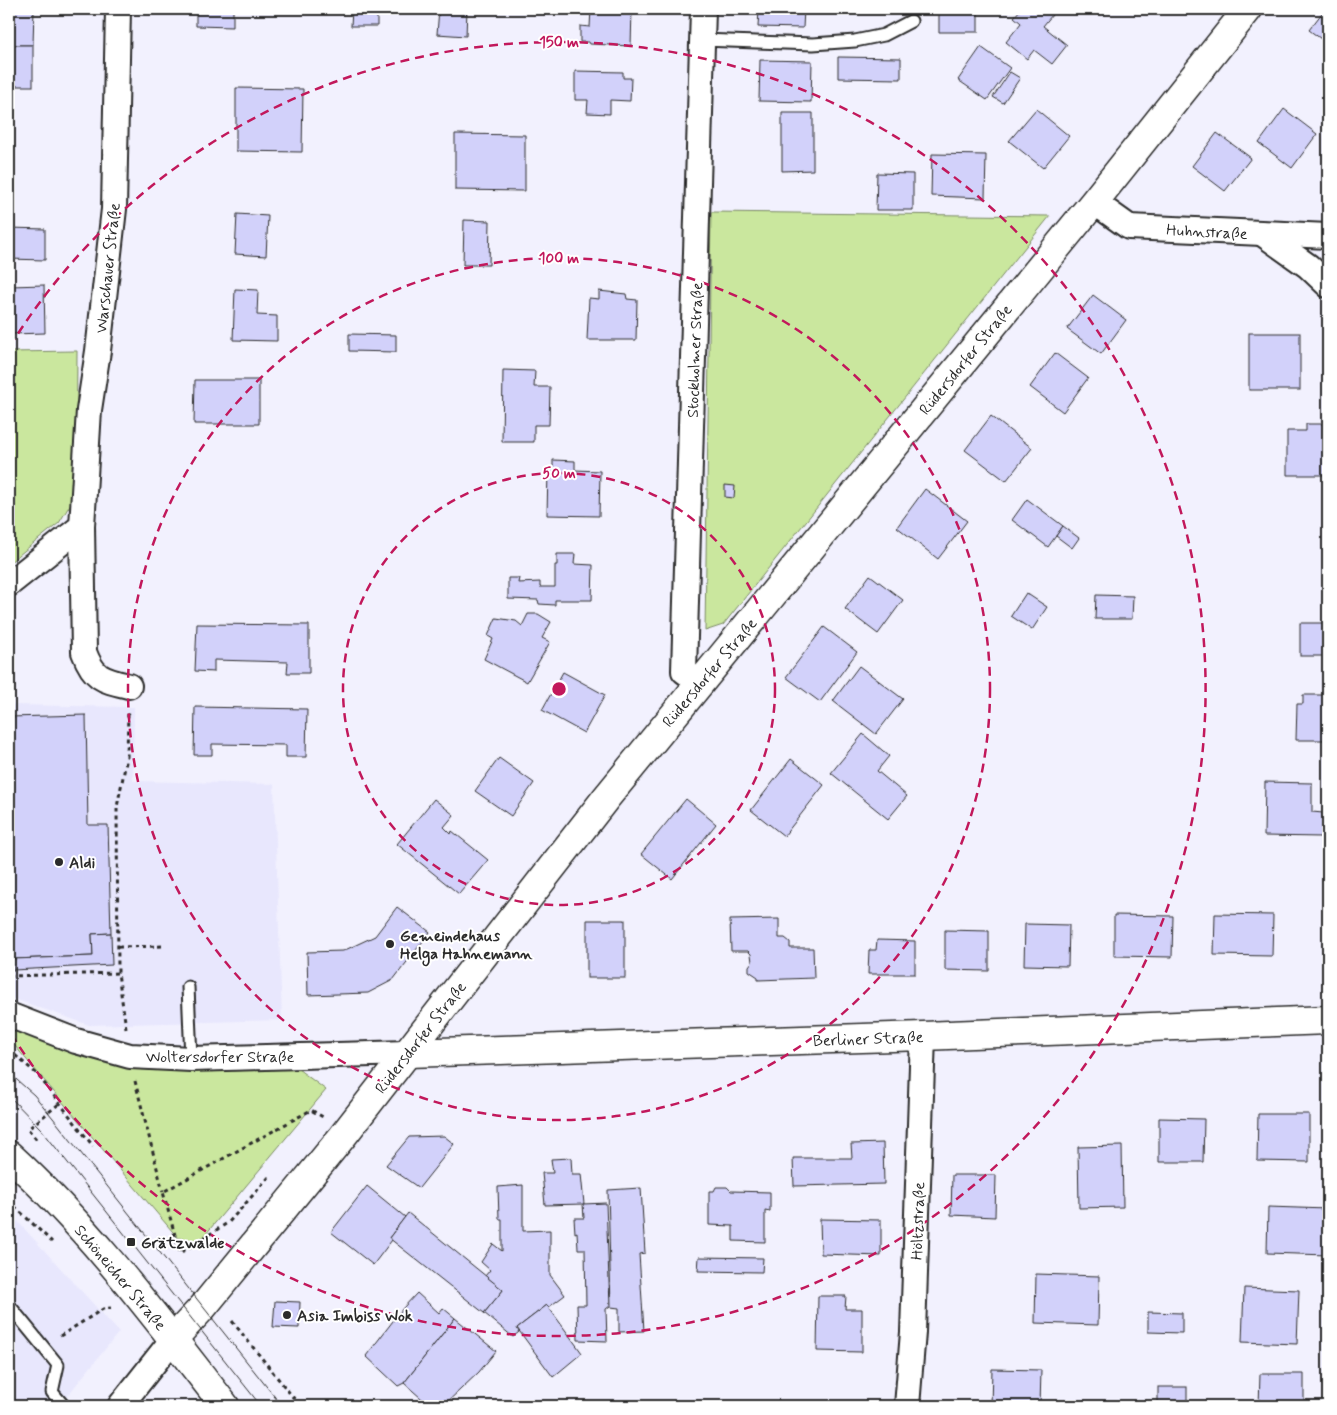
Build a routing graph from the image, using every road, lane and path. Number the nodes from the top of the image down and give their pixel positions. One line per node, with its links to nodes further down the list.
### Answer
1 (118, 9): 10 (street, Warschauer Straße)
2 (703, 9): 5 (street, Stockholmer Straße)
3 (1248, 9): 6 (street, Rüdersdorfer Straße)
4 (911, 21): 5 (lane)
5 (702, 40): 12 (street, Stockholmer Straße)
6 (1094, 202): 7 (street, Huhnstraße); 12 (street, Rüdersdorfer Straße)
7 (1263, 234): 8 (street, Huhnstraße); 9 (street)
8 (1328, 236)
9 (1328, 285)
10 (82, 526): 11 (street); 13 (street, Warschauer Straße)
11 (9, 584)
12 (700, 683): 23 (street, Rüdersdorfer Straße)
13 (129, 686): 15 (path)
14 (164, 946): 15 (path)
15 (118, 947): 16 (path)
16 (118, 973): 17 (path); 24 (path)
17 (9, 976)
18 (188, 987): 25 (lane)
19 (9, 1015): 24 (street, Woltersdorfer Straße)
20 (1328, 1020): 21 (street, Berliner Straße)
21 (923, 1036): 23 (street, Berliner Straße); 47 (street, Höltzstraße)
22 (9, 1050): 27 (path)
23 (408, 1053): 25 (street, Woltersdorfer Straße); 41 (street, Rüdersdorfer Straße)
24 (130, 1056): 25 (street, Woltersdorfer Straße)
25 (191, 1059)
26 (136, 1085): 35 (path)
27 (60, 1104): 31 (path); 32 (path)
28 (329, 1110): 29 (path)
29 (323, 1117): 30 (path); 35 (path)
30 (317, 1124)
31 (36, 1139)
32 (93, 1146)
33 (9, 1155): 41 (street, Schöneicher Straße)
34 (273, 1173): 35 (path)
35 (163, 1192)
36 (9, 1201): 37 (path)
37 (54, 1244)
38 (105, 1301): 42 (path)
39 (9, 1305): 42 (lane)
40 (232, 1320): 46 (path)
41 (173, 1339): 44 (street); 45 (street, Schöneicher Straße)
42 (44, 1348): 43 (lane)
43 (62, 1405)
44 (120, 1406)
45 (225, 1406)
46 (300, 1406)
47 (907, 1406)

